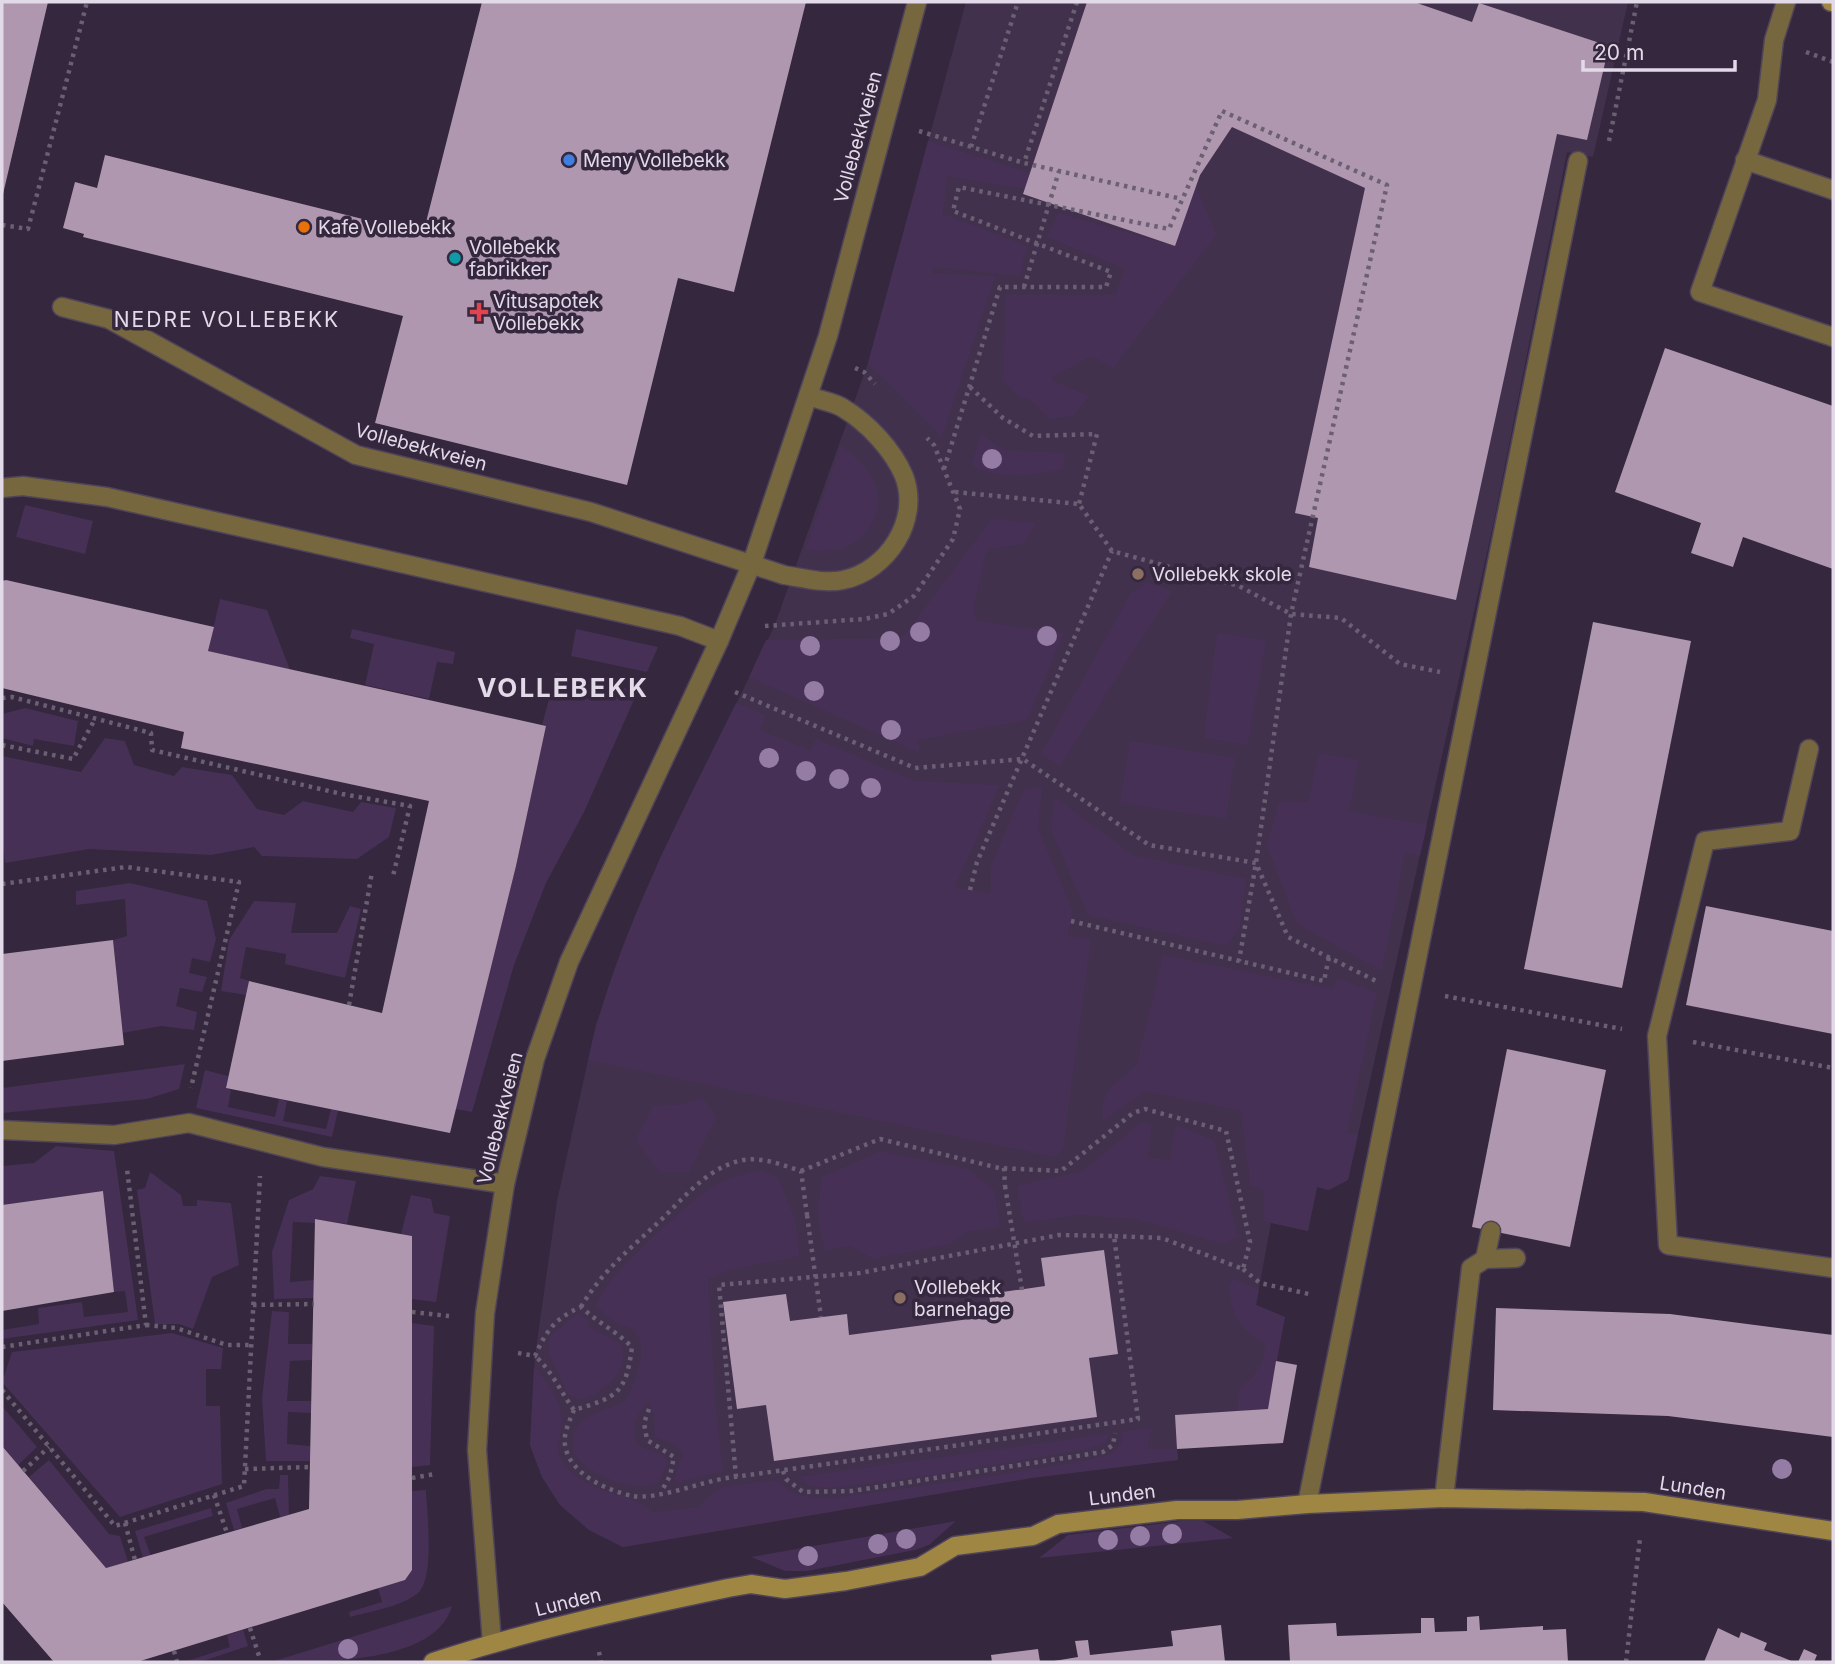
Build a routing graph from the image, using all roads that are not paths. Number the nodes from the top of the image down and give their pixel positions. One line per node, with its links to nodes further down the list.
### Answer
1 (917, 2): 8 (street, Vollebekkveien)
2 (1786, 2): 3 (street)
3 (1745, 160): 5 (street); 7 (street)
4 (1578, 161): 20 (street)
5 (1833, 190)
6 (62, 307): 10 (street, Vollebekkveien)
7 (1833, 337)
8 (808, 396): 10 (street, Vollebekkveien); 10 (street)
9 (2, 488): 11 (street)
10 (752, 563): 11 (street, Vollebekkveien)
11 (719, 641): 14 (street, Vollebekkveien)
12 (1809, 749): 18 (street)
13 (2, 1130): 14 (street)
14 (505, 1184): 22 (street, Vollebekkveien)
15 (1491, 1231): 17 (street)
16 (1516, 1258): 17 (street)
17 (1485, 1259): 19 (street)
18 (1833, 1268)
19 (1444, 1498): 20 (street, Lunden); 21 (street, Lunden)
20 (1307, 1504): 22 (street, Lunden)
21 (1833, 1531)
22 (492, 1643): 23 (street, Lunden)
23 (433, 1662)

